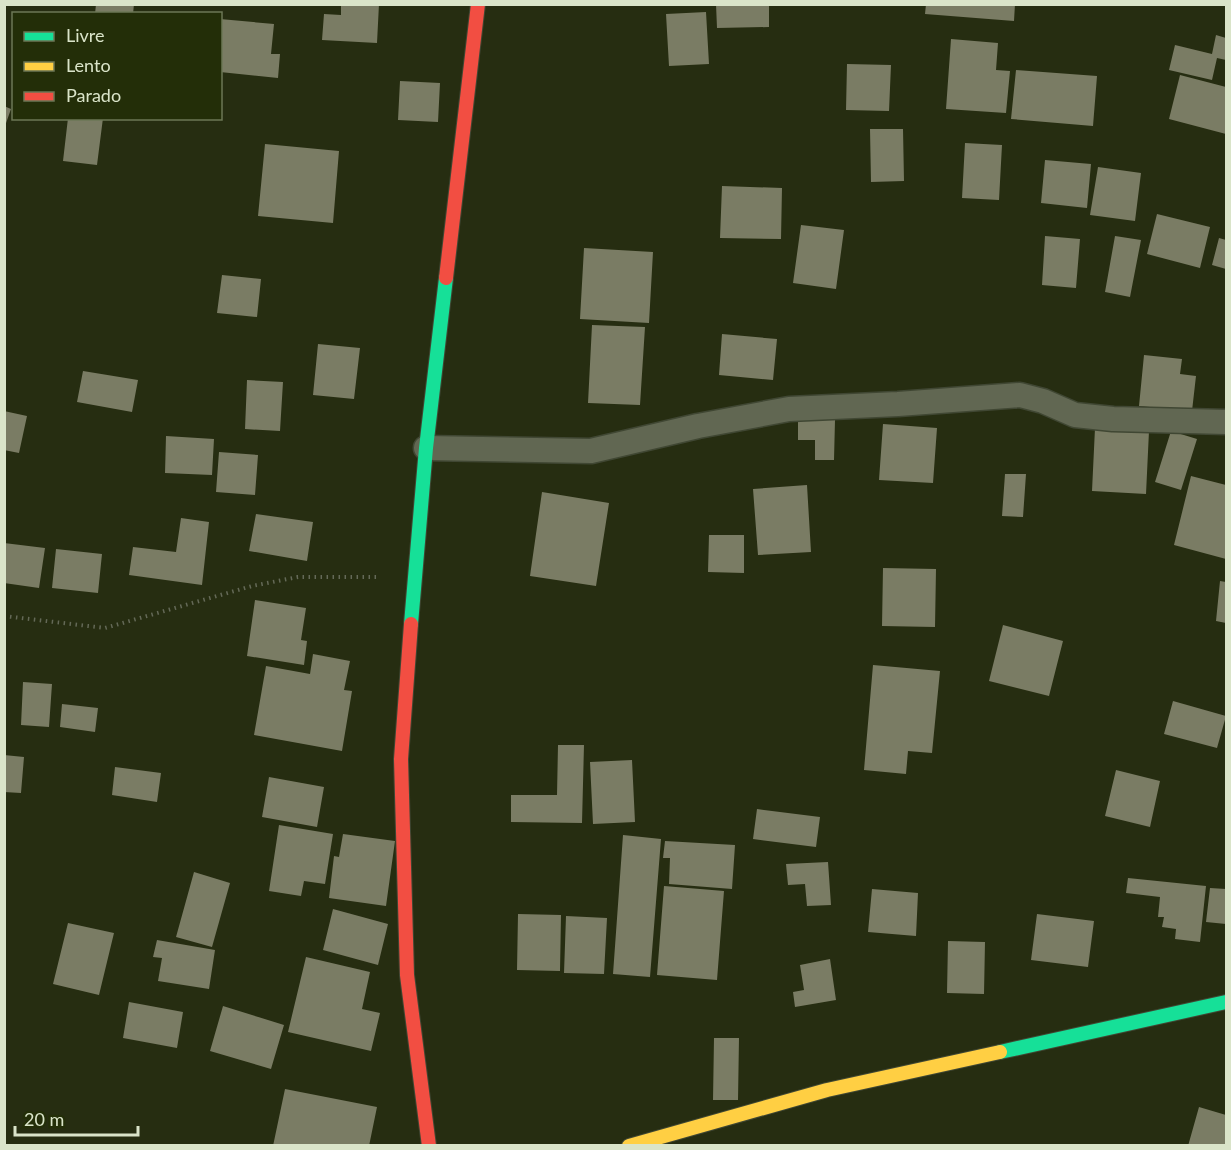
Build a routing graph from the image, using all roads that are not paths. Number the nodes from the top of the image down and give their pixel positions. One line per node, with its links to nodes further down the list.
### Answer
1 (478, 4): 3 (street)
2 (1227, 422): 3 (lane)
3 (426, 448): 5 (street)
4 (1227, 1002): 6 (street)
5 (429, 1146)
6 (629, 1146)

